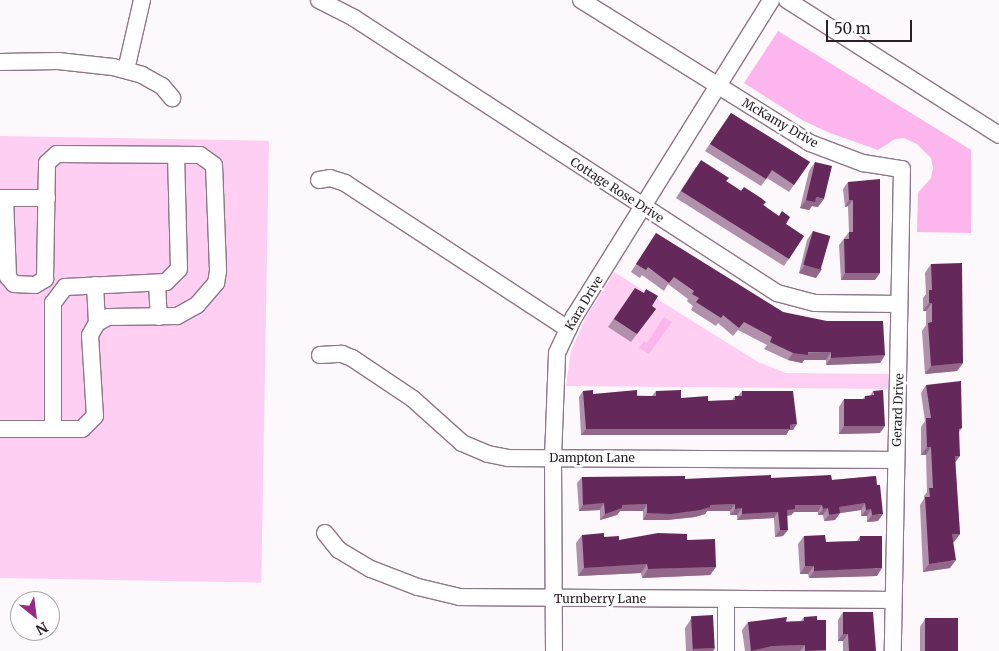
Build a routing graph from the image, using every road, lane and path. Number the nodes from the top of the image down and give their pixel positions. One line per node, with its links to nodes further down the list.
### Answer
1 (142, 0): 7 (street)
2 (319, 0): 16 (street, Cottage Rose Drive)
3 (582, 0): 8 (street, McKamy Drive)
4 (771, 0): 8 (street, Kara Drive)
5 (787, 0): 10 (street)
6 (0, 62): 7 (street)
7 (126, 70): 9 (street)
8 (718, 86): 12 (street, McKamy Drive); 16 (street, Kara Drive)
9 (172, 98)
10 (999, 135)
11 (176, 155): 15 (street); 18 (street); 22 (street)
12 (902, 169): 21 (street, Gerard Drive)
13 (319, 180): 24 (street)
14 (2, 198): 15 (street); 17 (street)
15 (47, 198): 17 (street)
16 (644, 208): 21 (street, Cottage Rose Drive); 24 (street, Kara Drive)
17 (43, 282): 20 (street)
18 (157, 282): 19 (street); 22 (street)
19 (95, 285): 20 (street); 23 (street)
20 (58, 295): 27 (street)
21 (899, 304): 29 (street, Gerard Drive)
22 (159, 317): 23 (street)
23 (97, 322): 27 (street)
24 (568, 329): 28 (street, Kara Drive)
25 (320, 355): 28 (street, Dampton Lane)
26 (0, 429): 27 (street)
27 (53, 429)
28 (553, 458): 29 (street, Dampton Lane); 31 (street, Kara Drive)
29 (896, 460): 33 (street, Gerard Drive)
30 (324, 533): 31 (street, Turnberry Lane)
31 (554, 599): 32 (street, Turnberry Lane); 34 (street, Kara Drive)
32 (726, 600): 33 (street, Turnberry Lane); 35 (street)
33 (893, 600): 36 (street, Gerard Drive)
34 (554, 651)
35 (726, 651)
36 (893, 651)

